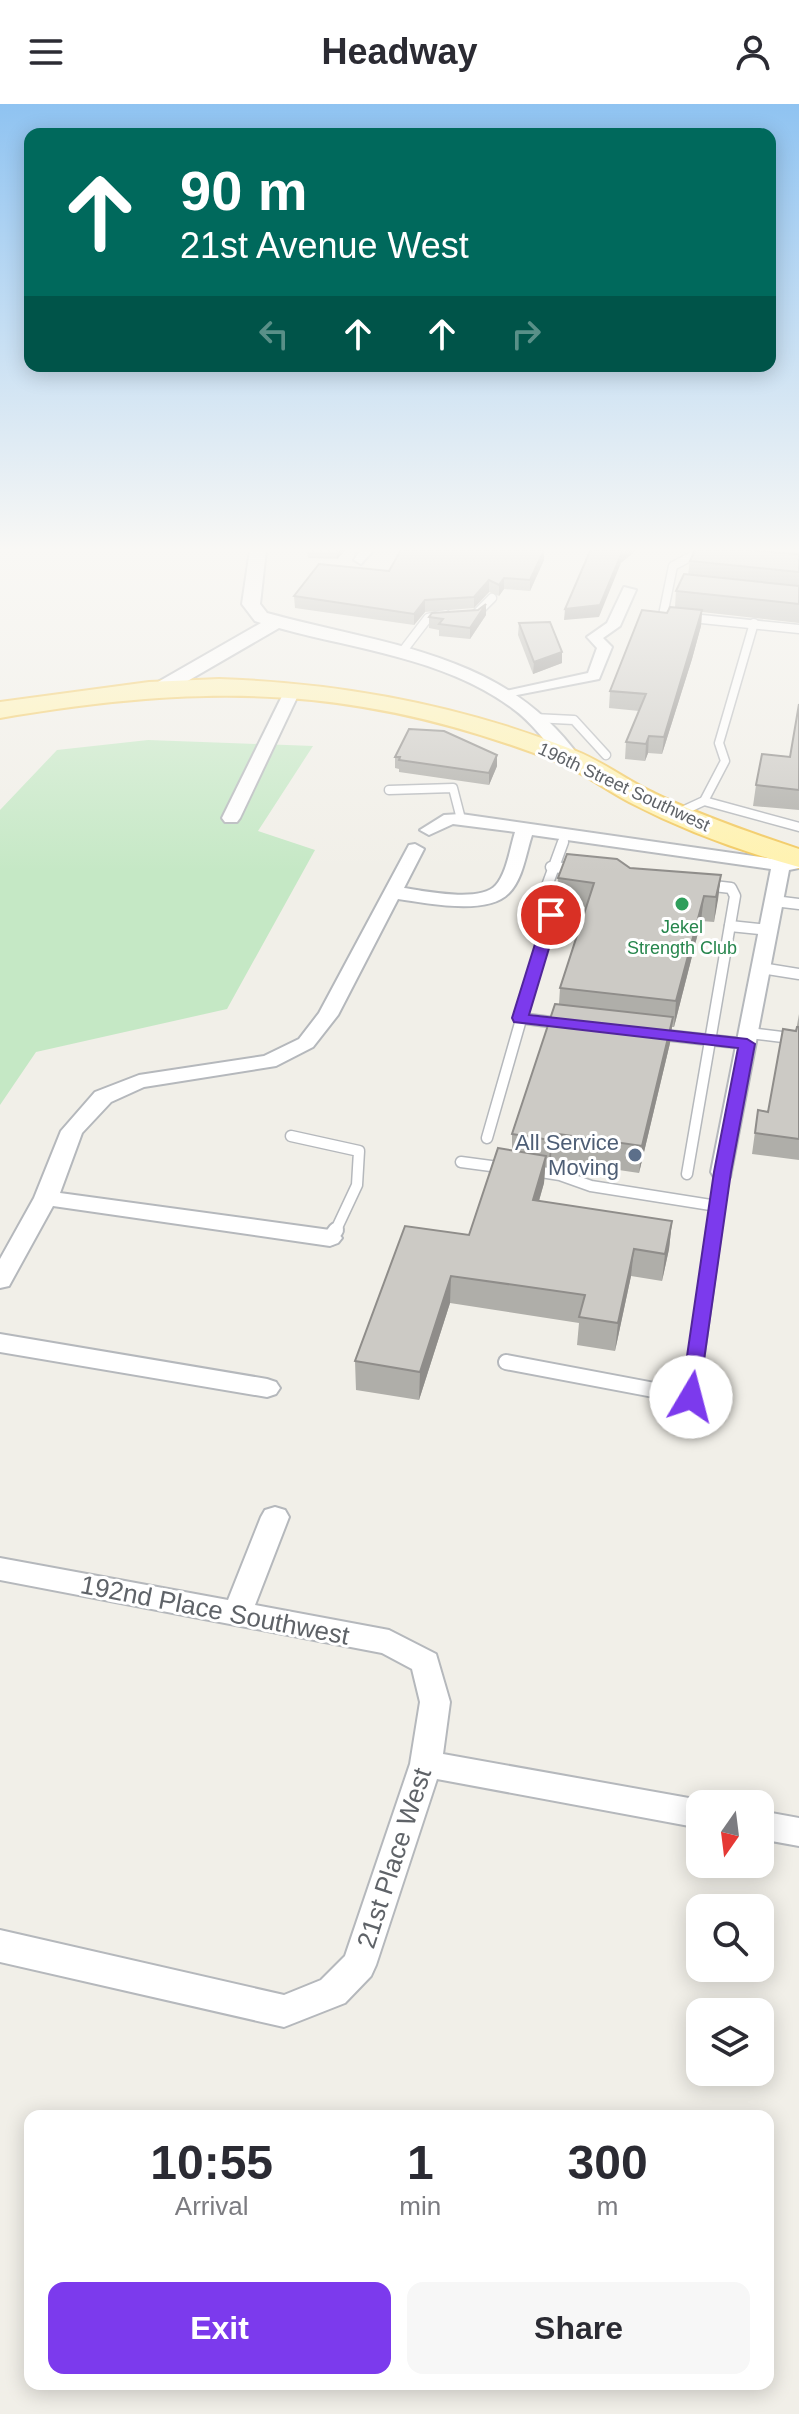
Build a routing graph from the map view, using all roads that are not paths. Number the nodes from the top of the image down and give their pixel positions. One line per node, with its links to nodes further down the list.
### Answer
1 (209, 658): 5 (street)
2 (416, 658): 7 (street)
3 (601, 658): 7 (street)
4 (744, 658): 13 (lane)
5 (165, 686): 6 (main road, 196th Street Southwest); 8 (main road, 196th Street Southwest)
6 (293, 689): 11 (main road, 196th Street Southwest); 15 (street)
7 (507, 695): 9 (street)
8 (0, 710)
9 (534, 718): 10 (lane); 11 (street)
10 (606, 755)
11 (570, 758): 14 (main road, 196th Street Southwest)
12 (389, 790): 16 (lane)
13 (704, 801): 14 (lane); 17 (lane)
14 (678, 813): 22 (main road, 196th Street Southwest)
15 (231, 818)
16 (461, 819): 18 (street); 19 (street)
17 (799, 827)
18 (525, 829): 20 (street); 26 (street)
19 (429, 830)
20 (565, 836): 22 (street); 23 (lane)
21 (415, 849): 26 (street)
22 (793, 862): 27 (street)
23 (551, 867): 24 (lane); 33 (lane)
24 (581, 870)
25 (686, 883): 29 (lane)
26 (391, 892): 44 (street)
27 (774, 901): 28 (lane); 30 (street)
28 (799, 904)
29 (730, 926): 30 (lane); 38 (lane)
30 (769, 930): 31 (street)
31 (761, 968): 32 (lane); 36 (street)
32 (799, 974)
33 (520, 1018): 34 (lane); 40 (lane)
34 (583, 1026)
35 (647, 1033): 38 (lane)
36 (748, 1039): 37 (lane); 38 (lane); 42 (street)
37 (799, 1039)
38 (710, 1041): 43 (lane)
39 (291, 1136): 46 (lane)
40 (487, 1138)
41 (461, 1162): 45 (lane)
42 (722, 1172): 45 (lane)
43 (687, 1174)
44 (46, 1198): 46 (street); 47 (street)
45 (717, 1206): 49 (lane)
46 (330, 1238)
47 (0, 1280)
48 (0, 1343): 50 (street)
49 (506, 1362)
50 (267, 1388)
51 (275, 1517): 53 (street)
52 (0, 1569): 53 (street, 192nd Place Southwest)
53 (237, 1614): 54 (street, 192nd Place Southwest)
54 (425, 1662): 55 (street, 21st Place West)
55 (426, 1764): 56 (street); 59 (street, 21st Place West)
56 (686, 1811)
57 (774, 1828): 58 (street)
58 (799, 1832)
59 (0, 1946)

